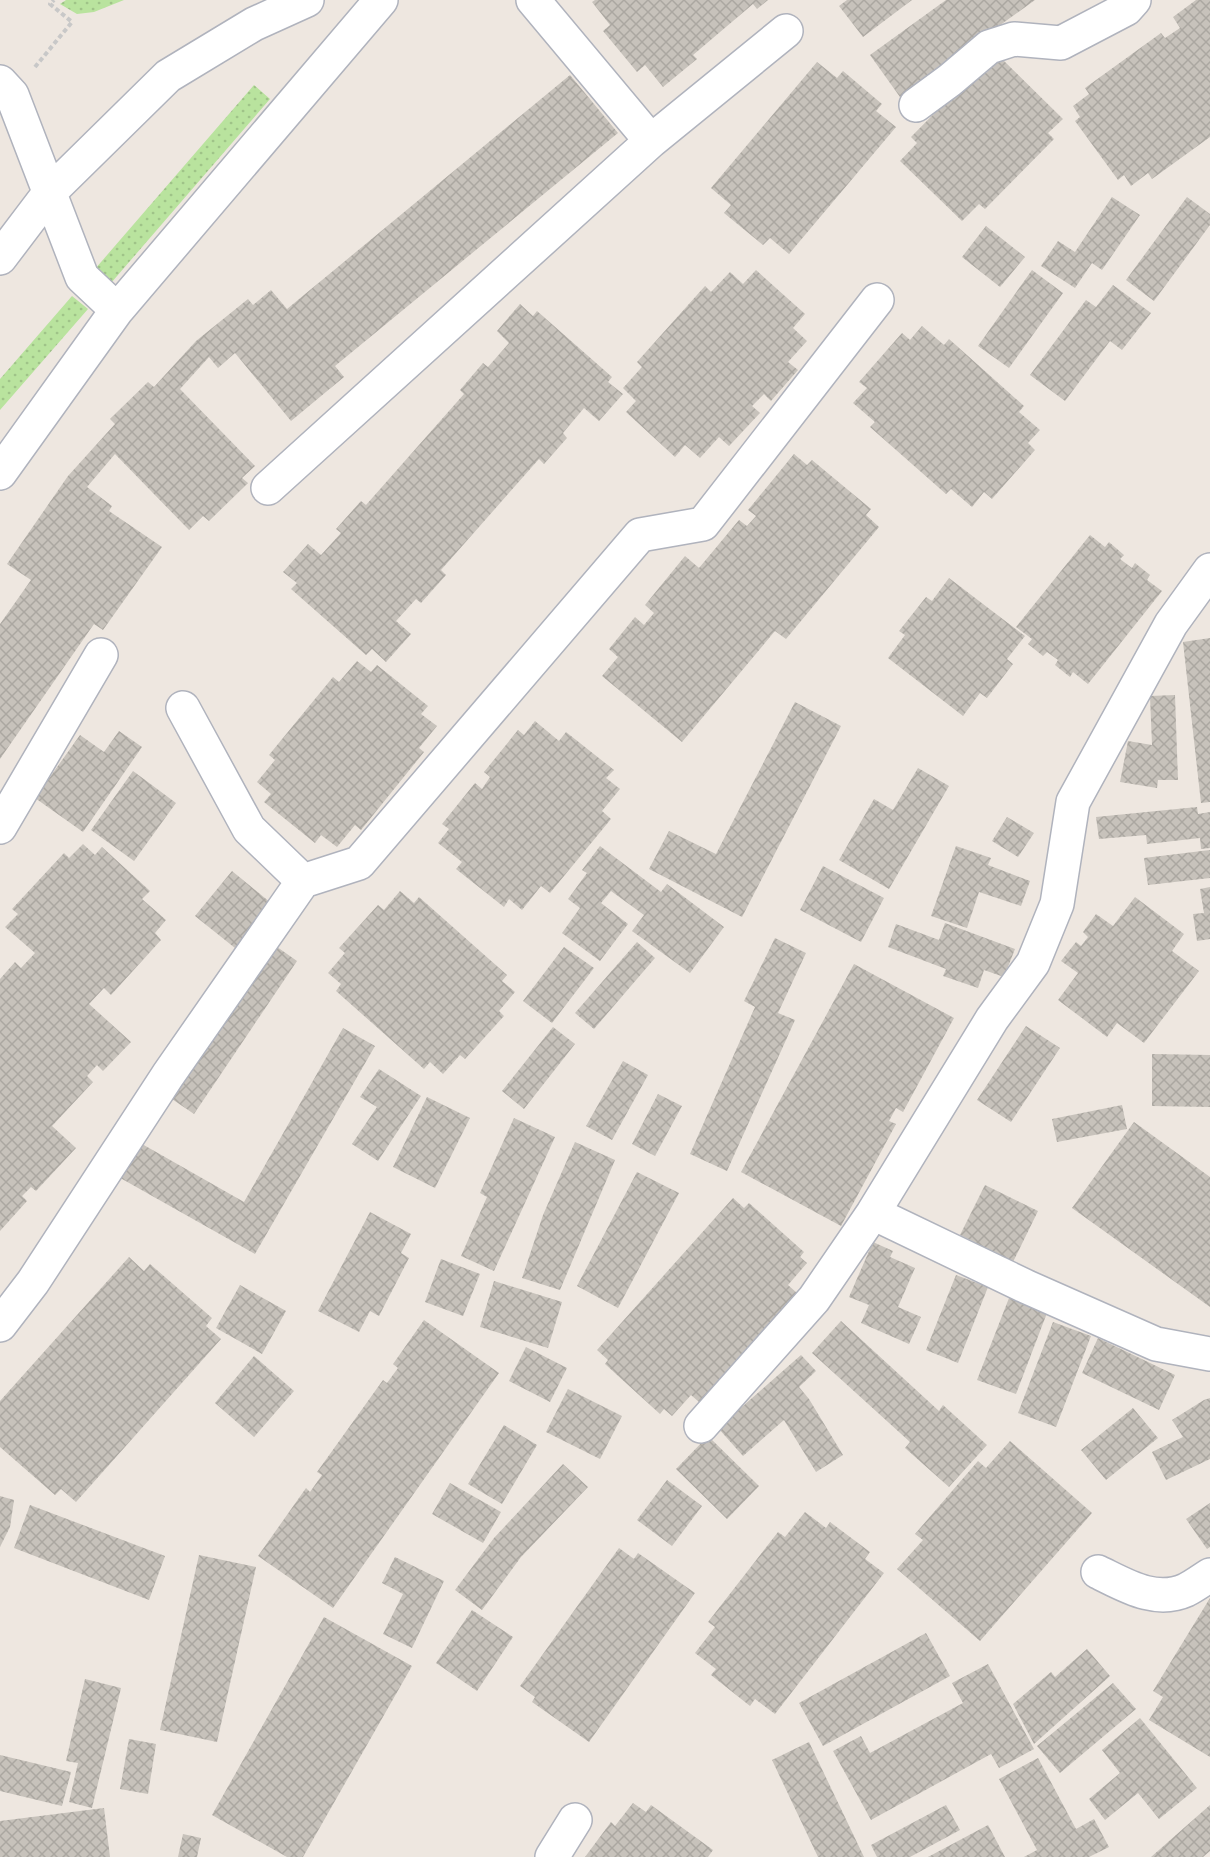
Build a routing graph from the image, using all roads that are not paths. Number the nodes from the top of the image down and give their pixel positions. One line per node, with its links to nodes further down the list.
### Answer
1 (307, 0): 9 (street)
2 (381, 0): 12 (street)
3 (533, 0): 8 (street)
4 (1134, 0): 7 (street)
5 (786, 31): 8 (street)
6 (6, 89): 9 (street)
7 (916, 105)
8 (651, 141): 14 (street)
9 (50, 192): 10 (street); 12 (street)
10 (0, 258)
11 (877, 300): 19 (street)
12 (117, 310): 13 (street)
13 (0, 473)
14 (268, 488)
15 (1210, 570): 20 (street)
16 (101, 655): 18 (street)
17 (183, 708): 19 (street)
18 (0, 827)
19 (303, 881): 21 (street)
20 (873, 1213): 22 (street); 23 (street)
21 (0, 1325)
22 (1210, 1354)
23 (701, 1426)
24 (1098, 1572): 25 (street)
25 (1210, 1575)
26 (574, 1820): 27 (street)
27 (552, 1857)

